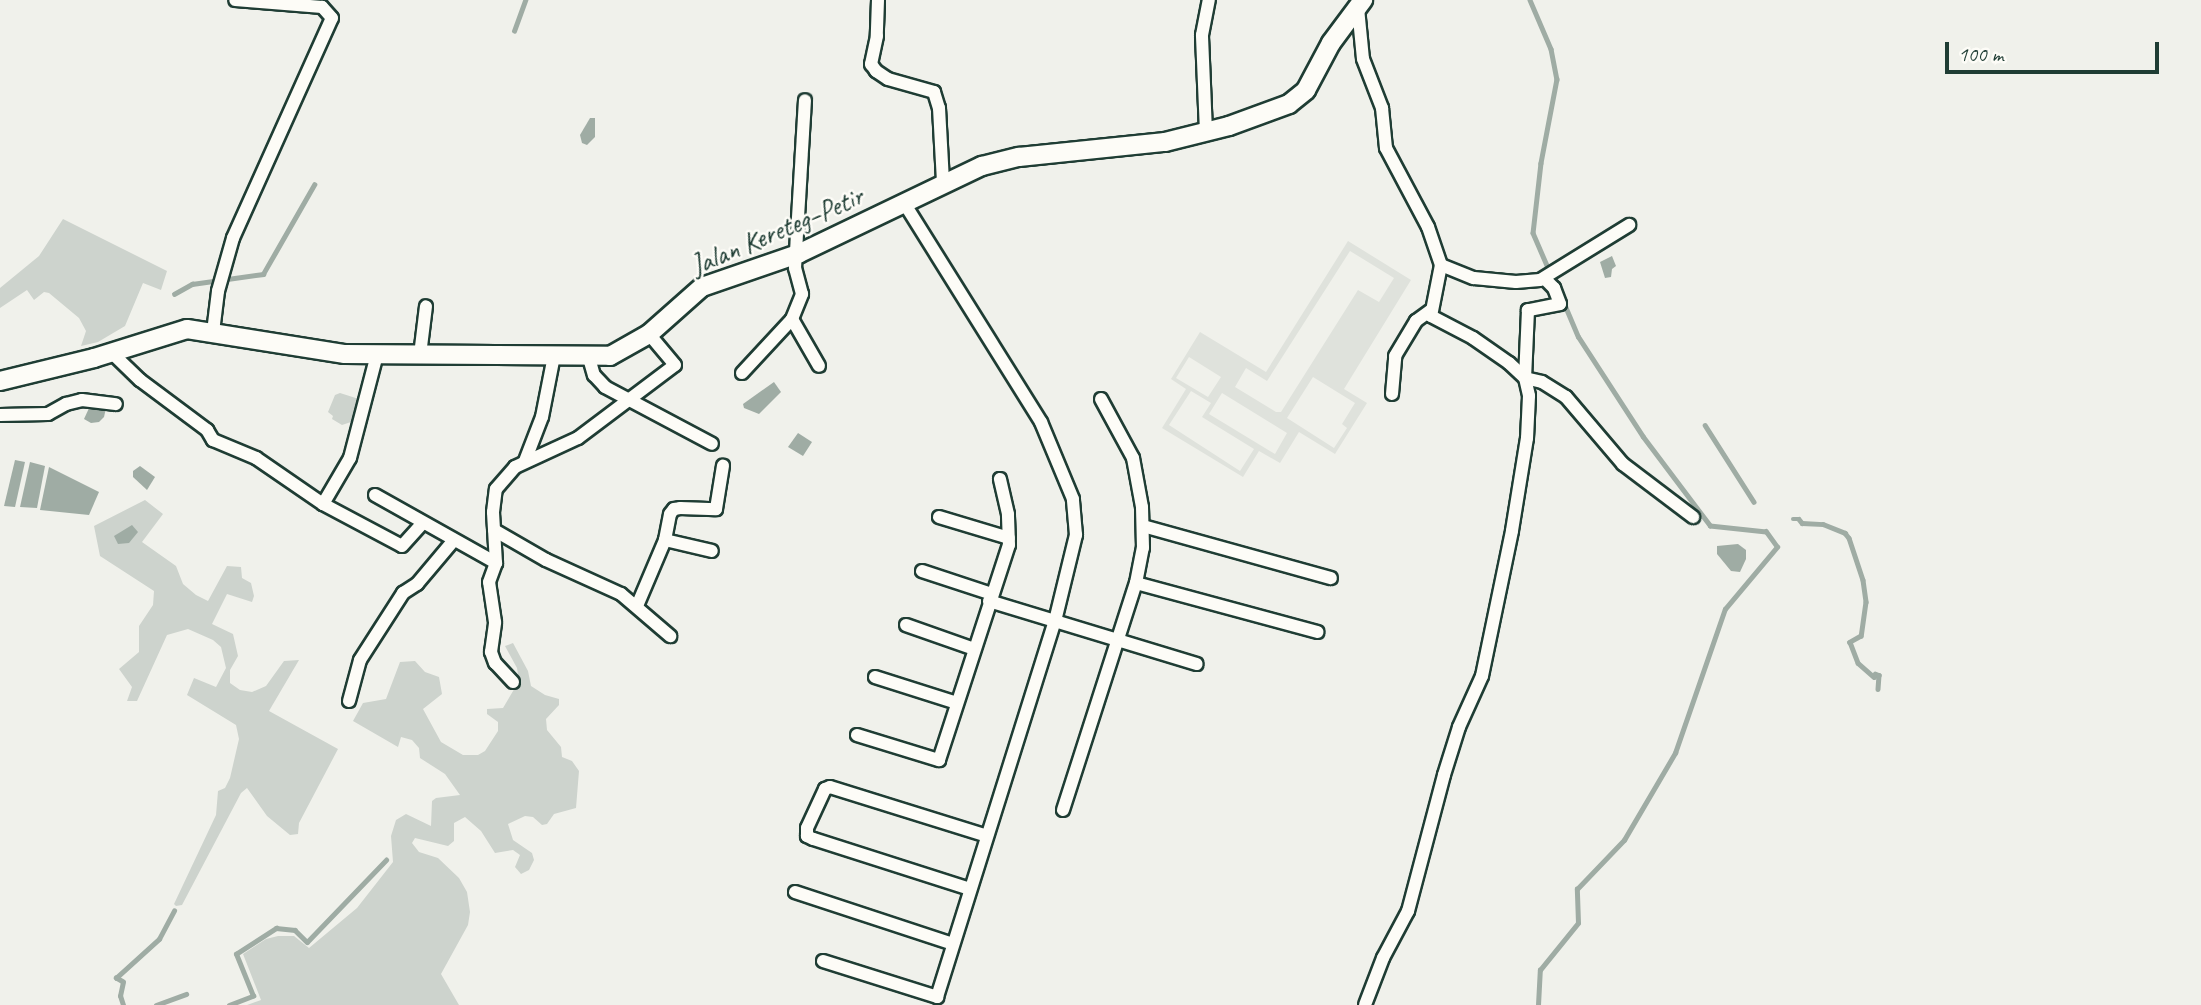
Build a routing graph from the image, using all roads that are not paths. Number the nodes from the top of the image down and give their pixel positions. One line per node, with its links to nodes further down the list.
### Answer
1 (235, 0): 4 (street)
2 (878, 0): 8 (street)
3 (1209, 0): 7 (street)
4 (295, 2): 17 (street)
5 (1360, 4): 7 (street, Jalan Kereteg–Petir); 12 (street)
6 (805, 100): 11 (street)
7 (1206, 132): 8 (street, Jalan Kereteg–Petir)
8 (943, 182): 9 (street, Jalan Kereteg–Petir)
9 (904, 203): 11 (street, Jalan Kereteg–Petir); 54 (street)
10 (1629, 225): 13 (street)
11 (798, 254): 16 (street); 18 (street, Jalan Kereteg–Petir)
12 (1441, 265): 13 (street); 15 (street)
13 (1545, 279): 26 (street)
14 (426, 306): 21 (street)
15 (1430, 311): 26 (street); 28 (street)
16 (792, 319): 24 (street); 25 (street)
17 (213, 332): 19 (street, Jalan Kereteg–Petir); 20 (street, Jalan Kereteg–Petir)
18 (649, 334): 23 (street, Jalan Kereteg–Petir); 30 (street)
19 (112, 353): 27 (street, Jalan Kereteg–Petir); 38 (street)
20 (377, 354): 21 (street, Jalan Kereteg–Petir); 38 (street)
21 (420, 355): 22 (street, Jalan Kereteg–Petir)
22 (554, 356): 23 (street, Jalan Kereteg–Petir); 34 (street)
23 (589, 358): 30 (street)
24 (819, 366)
25 (742, 373)
26 (1525, 378): 40 (street); 72 (street)
27 (0, 381)
28 (1392, 394)
29 (1101, 399): 42 (street)
30 (628, 402): 33 (street); 34 (street)
31 (116, 404): 32 (street)
32 (0, 415)
33 (712, 444)
34 (525, 461): 43 (street)
35 (723, 466): 46 (street)
36 (1000, 479): 44 (street)
37 (375, 495): 41 (street)
38 (323, 504): 41 (street)
39 (939, 517): 44 (street)
40 (1693, 517)
41 (423, 523): 45 (street)
42 (1143, 526): 50 (street); 51 (street)
43 (494, 530): 48 (street); 53 (street)
44 (1009, 538): 52 (street)
45 (454, 540): 48 (street); 63 (street)
46 (664, 540): 47 (street); 53 (street)
47 (712, 551)
48 (496, 564): 62 (street)
49 (922, 571): 52 (street)
50 (1331, 578)
51 (1136, 583): 56 (street); 58 (street)
52 (991, 597): 54 (street); 59 (street)
53 (637, 606): 57 (street)
54 (1055, 621): 58 (street); 67 (street)
55 (906, 625): 59 (street)
56 (1317, 632)
57 (670, 636)
58 (1118, 640): 60 (street); 66 (street)
59 (974, 649): 64 (street)
60 (1196, 664)
61 (875, 677): 64 (street)
62 (513, 682)
63 (349, 701)
64 (957, 703): 65 (street)
65 (857, 735)
66 (1063, 810)
67 (987, 836): 68 (street); 68 (street)
68 (970, 889): 70 (street)
69 (795, 892): 70 (street)
70 (953, 944): 71 (street)
71 (823, 961)
72 (1365, 1005)

